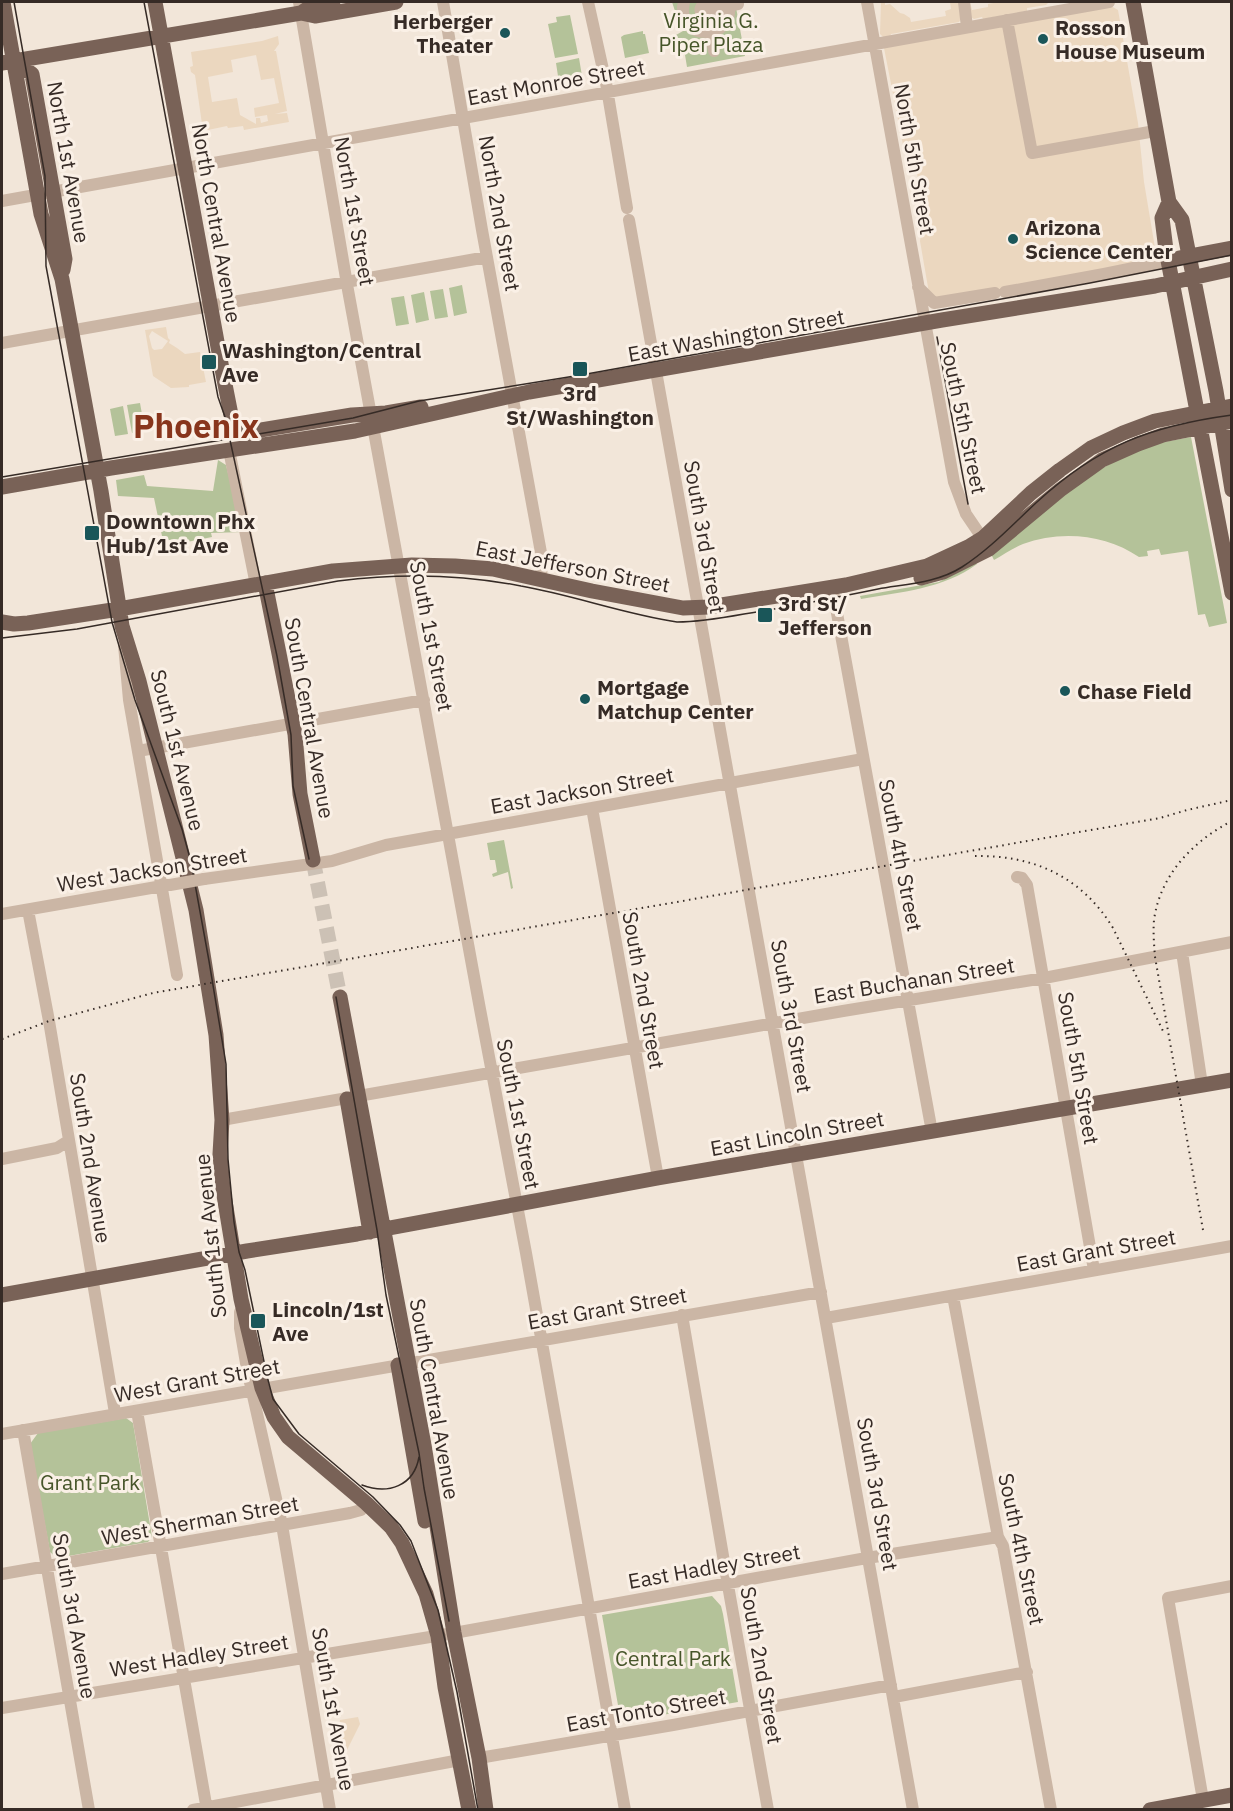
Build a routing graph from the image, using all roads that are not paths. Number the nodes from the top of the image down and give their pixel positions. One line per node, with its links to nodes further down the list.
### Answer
1 (3, 2): 22 (main road, North 1st Avenue)
2 (155, 2): 19 (main road, North Central Avenue)
3 (333, 2): 13 (main road)
4 (396, 2): 13 (main road)
5 (443, 2): 24 (street, North 2nd Street)
6 (588, 2): 23 (street, South 3rd Street)
7 (867, 2): 20 (street, North 5th Street)
8 (964, 2): 17 (street)
9 (1109, 2): 12 (street, East Monroe Street)
10 (1133, 2): 25 (main road)
11 (732, 4): 14 (street); 18 (street)
12 (1055, 6): 16 (street, East Monroe Street)
13 (300, 7): 19 (main road); 26 (street, North 1st Street)
14 (705, 8): 15 (street); 18 (street)
15 (682, 10): 18 (street)
16 (1007, 20): 17 (street, East Monroe Street); 25 (street)
17 (967, 27): 20 (street, East Monroe Street)
18 (710, 32): 21 (street)
19 (162, 37): 22 (main road); 27 (main road, North Central Avenue)
20 (874, 44): 23 (street, East Monroe Street); 39 (street, North 5th Street)
21 (714, 51)
22 (8, 62): 28 (main road, North 1st Avenue)
23 (607, 92): 24 (street, East Monroe Street); 44 (street, South 3rd Street)
24 (464, 118): 26 (street, East Monroe Street); 33 (street, North 2nd Street)
25 (1155, 131): 30 (main road)
26 (324, 143): 27 (street, East Monroe Street); 37 (street, North 1st Street)
27 (186, 168): 28 (street, East Monroe Street); 40 (main road, North Central Avenue)
28 (45, 193): 29 (street, East Monroe Street); 42 (main road, North 1st Avenue)
29 (2, 201)
30 (1169, 202): 32 (main road); 34 (main road)
31 (1232, 248): 32 (main road)
32 (1189, 256): 34 (main road); 36 (main road)
33 (487, 257): 37 (street); 45 (street, North 2nd Street)
34 (1168, 261): 38 (main road); 39 (street)
35 (1232, 269): 36 (main road, East Washington Street)
36 (1194, 277): 38 (main road, East Washington Street); 46 (main road)
37 (347, 281): 40 (street); 47 (street, North 1st Street)
38 (1171, 282): 41 (main road, East Washington Street); 48 (main road)
39 (918, 286): 41 (street, North 5th Street)
40 (211, 305): 42 (street); 47 (main road, North Central Avenue)
41 (925, 324): 44 (main road, East Washington Street); 53 (street, South 5th Street)
42 (71, 330): 43 (street); 50 (main road, North 1st Avenue)
43 (2, 343)
44 (656, 370): 45 (main road, East Washington Street); 59 (street, South 3rd Street)
45 (514, 395): 47 (main road, East Washington Street); 55 (street)
46 (1226, 415): 48 (main road, East Jefferson Street); 52 (main road)
47 (372, 420): 49 (main road, East Washington Street); 54 (street, South 1st Street)
48 (1197, 420): 53 (main road, East Jefferson Street); 58 (main road)
49 (229, 450): 50 (main road, East Washington Street); 56 (street)
50 (96, 471): 51 (main road, East Washington Street); 60 (main road, South 1st Avenue)
51 (2, 487)
52 (1232, 490)
53 (986, 543): 57 (main road, East Jefferson Street)
54 (399, 566): 55 (main road, East Jefferson Street); 56 (main road, East Jefferson Street); 63 (street, South 1st Street)
55 (541, 579): 59 (main road, East Jefferson Street)
56 (260, 584): 60 (main road, East Jefferson Street); 64 (main road, South Central Avenue)
57 (839, 585): 59 (main road, East Jefferson Street); 67 (street, South 4th Street)
58 (1232, 593)
59 (697, 608): 68 (street, South 3rd Street)
60 (119, 609): 61 (main road, East Jefferson Street); 62 (main road, South 1st Avenue)
61 (6, 626)
62 (122, 626): 65 (main road, South 1st Avenue); 66 (street, South 1st Avenue)
63 (424, 700): 64 (street); 70 (street, South 1st Street)
64 (288, 725): 65 (street); 71 (main road, South Central Avenue)
65 (155, 748): 66 (street); 89 (main road, South 1st Avenue)
66 (138, 751): 73 (street, South 1st Avenue)
67 (863, 759): 68 (street, East Jackson Street); 81 (street, South 4th Street)
68 (730, 784): 69 (street, East Jackson Street); 82 (street, South 3rd Street)
69 (592, 808): 70 (street, East Jackson Street); 83 (street, South 2nd Street)
70 (449, 834): 71 (street, East Jackson Street); 84 (street, South 1st Street)
71 (311, 862): 73 (street, West Jackson Street, bridge)
72 (1017, 877): 79 (street, South 5th Street)
73 (165, 886): 74 (street, West Jackson Street); 78 (street, South 1st Avenue)
74 (28, 910): 75 (street, West Jackson Street); 91 (street, South 2nd Avenue)
75 (2, 914)
76 (1232, 942): 77 (street, East Buchanan Street)
77 (1182, 952): 79 (street, East Buchanan Street); 86 (street)
78 (177, 975)
79 (1044, 978): 81 (street, East Buchanan Street); 88 (street, South 5th Street)
80 (340, 997): 87 (main road)
81 (908, 1000): 82 (street, East Buchanan Street); 90 (street, South 4th Street)
82 (774, 1024): 83 (street, East Buchanan Street); 92 (street, South 3rd Street)
83 (635, 1048): 84 (street, East Buchanan Street); 94 (street, South 2nd Street)
84 (492, 1073): 87 (street, East Buchanan Street); 95 (street, South 1st Street)
85 (1232, 1080): 86 (main road, East Lincoln Street)
86 (1202, 1085): 88 (main road, East Lincoln Street)
87 (353, 1098): 89 (street, East Buchanan Street); 96 (main road, South Central Avenue)
88 (1066, 1107): 90 (main road, East Lincoln Street); 99 (street, South 5th Street)
89 (222, 1120): 98 (main road, South 1st Avenue)
90 (932, 1132): 92 (main road, East Lincoln Street)
91 (68, 1141): 93 (street); 100 (street, South 2nd Avenue)
92 (796, 1155): 94 (main road, East Lincoln Street); 101 (street, South 3rd Street)
93 (2, 1159)
94 (658, 1178): 95 (main road, East Lincoln Street)
95 (516, 1203): 96 (main road, East Lincoln Street); 106 (street, South 1st Street)
96 (377, 1230): 98 (main road, East Lincoln Street); 107 (main road, South Central Avenue)
97 (1232, 1246): 99 (street, East Grant Street)
98 (234, 1253): 100 (main road, East Lincoln Street); 108 (main road, South 1st Avenue)
99 (1094, 1270): 103 (street, East Grant Street)
100 (91, 1280): 102 (main road, East Lincoln Street); 110 (street, South 2nd Avenue)
101 (821, 1292): 104 (street, East Grant Street); 105 (street, South 3rd Street)
102 (2, 1295)
103 (953, 1296): 105 (street, East Grant Street); 115 (street, South 4th Street)
104 (682, 1315): 106 (street, East Grant Street); 120 (street, South 2nd Street)
105 (826, 1318): 117 (street, South 3rd Street)
106 (542, 1339): 107 (street, East Grant Street); 122 (street, South 1st Street)
107 (402, 1364): 108 (street, West Grant Street); 123 (main road, South Central Avenue)
108 (257, 1389): 109 (street, West Grant Street); 113 (main road); 114 (street, South 1st Avenue)
109 (136, 1410): 110 (street, West Grant Street); 116 (street)
110 (115, 1413): 111 (street, West Grant Street)
111 (23, 1430): 112 (street, West Grant Street); 118 (street, South 3rd Avenue)
112 (2, 1434)
113 (366, 1503): 114 (street, West Sherman Street); 124 (main road)
114 (282, 1525): 116 (street, West Sherman Street); 125 (street, South 1st Avenue)
115 (998, 1537): 117 (street, East Hadley Street); 126 (street, South 4th Street)
116 (160, 1546): 118 (street, West Sherman Street); 127 (street)
117 (869, 1557): 120 (street, East Hadley Street); 128 (street, South 3rd Street)
118 (47, 1566): 119 (street, West Sherman Street); 129 (street, South 3rd Avenue)
119 (2, 1574)
120 (727, 1583): 122 (street, East Hadley Street); 131 (street, South 2nd Street)
121 (1232, 1586): 137 (street)
122 (589, 1608): 123 (street, East Hadley Street); 132 (street, South 1st Street)
123 (454, 1633): 124 (street, East Hadley Street); 133 (main road, South Central Avenue)
124 (438, 1636): 125 (street, West Hadley Street); 134 (main road)
125 (303, 1658): 127 (street, West Hadley Street); 135 (street, South 1st Avenue)
126 (1027, 1672): 128 (street, East Tonto Street); 147 (street, South 4th Street)
127 (183, 1678): 129 (street, West Hadley Street); 138 (street)
128 (892, 1691): 131 (street, East Tonto Street); 146 (street, South 3rd Street)
129 (69, 1696): 130 (street, West Hadley Street); 139 (street, South 3rd Avenue)
130 (2, 1708)
131 (750, 1711): 132 (street, East Tonto Street); 145 (street, South 2nd Street)
132 (611, 1736): 133 (street, East Tonto Street); 144 (street, South 1st Street)
133 (479, 1758): 143 (main road, South Central Avenue)
134 (460, 1760): 135 (street); 142 (main road)
135 (326, 1784): 138 (street); 141 (street, South 1st Avenue)
136 (1232, 1795): 137 (main road)
137 (1197, 1804): 148 (main road)
138 (206, 1808): 140 (street)
139 (89, 1809)
140 (193, 1809)
141 (330, 1809)
142 (469, 1809)
143 (486, 1809)
144 (626, 1809)
145 (768, 1809)
146 (913, 1809)
147 (1051, 1809)
148 (1150, 1809)

